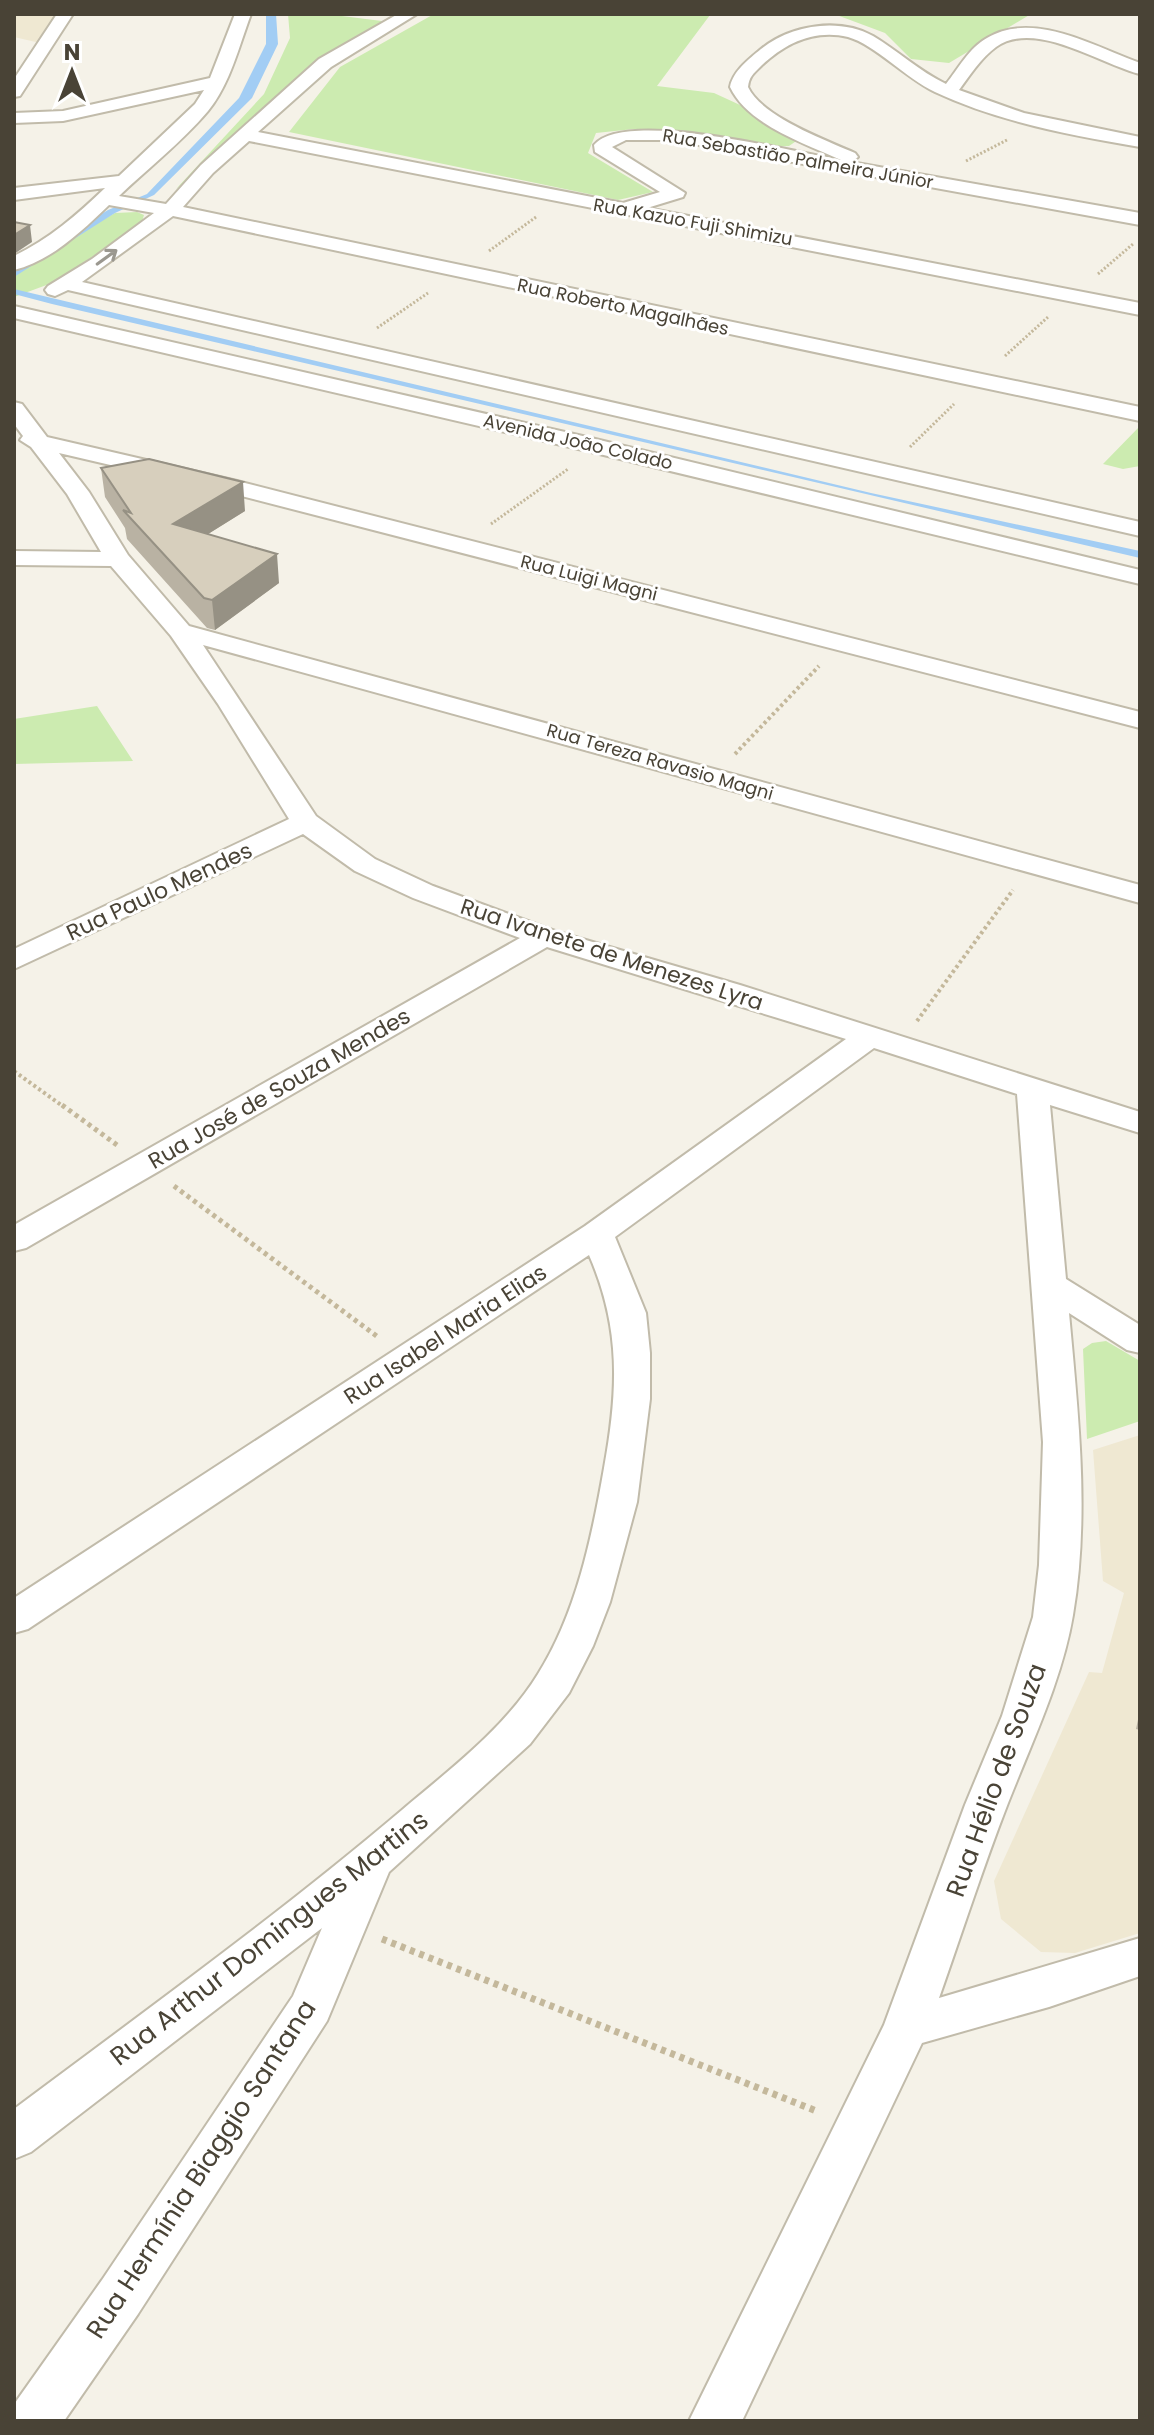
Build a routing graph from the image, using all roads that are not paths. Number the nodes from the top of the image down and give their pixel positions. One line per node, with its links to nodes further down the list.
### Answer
1 (65, 14): 8 (street)
2 (243, 14): 7 (street)
3 (409, 14): 13 (street)
4 (904, 67): 5 (street); 9 (street); 14 (street)
5 (952, 69): 6 (street); 9 (street)
6 (1140, 69)
7 (217, 82): 10 (street); 11 (street)
8 (14, 92)
9 (948, 92): 15 (street)
10 (160, 94): 11 (street); 12 (street)
11 (208, 99): 18 (street)
12 (14, 118)
13 (245, 135): 22 (street); 23 (street, Rua Kazuo Fuji Shimizu)
14 (812, 139): 16 (street); 17 (street)
15 (1140, 142)
16 (772, 154): 17 (street, Rua Sebastião Palmeira Júnior); 19 (street, Rua Sebastião Palmeira Júnior)
17 (881, 174): 24 (street, Rua Sebastião Palmeira Júnior)
18 (128, 180): 20 (street); 21 (street)
19 (676, 193): 23 (street); 25 (street)
20 (14, 194)
21 (106, 199): 22 (street, Rua Roberto Magalhães); 26 (street)
22 (171, 209): 27 (street, one-way to 22); 31 (street, Rua Roberto Magalhães)
23 (621, 209): 25 (street, Rua Kazuo Fuji Shimizu)
24 (1140, 219)
25 (728, 228): 29 (street, Rua Kazuo Fuji Shimizu)
26 (14, 264)
27 (66, 284): 28 (street); 35 (street, Avenida João Colado)
28 (14, 309): 38 (street, Avenida João Colado)
29 (1140, 309)
30 (14, 409): 32 (street, Rua Ivanete de Menezes Lyra)
31 (1140, 414)
32 (25, 440): 33 (street, Rua Luigi Magni); 34 (street, Rua Ivanete de Menezes Lyra)
33 (147, 468): 34 (street); 42 (street, Rua Luigi Magni)
34 (77, 492): 37 (street, Rua Ivanete de Menezes Lyra)
35 (1140, 529)
36 (14, 558): 37 (street)
37 (118, 559): 41 (street, Rua Ivanete de Menezes Lyra)
38 (1102, 570): 39 (street, Avenida João Colado); 40 (street)
39 (1140, 577)
40 (1140, 602)
41 (180, 631): 43 (street, Rua Ivanete de Menezes Lyra); 44 (street, Rua Tereza Ravasio Magni)
42 (1137, 719)
43 (305, 822): 45 (street, Rua Ivanete de Menezes Lyra); 46 (street, Rua Paulo Mendes)
44 (1140, 894)
45 (544, 937): 47 (street, Rua Ivanete de Menezes Lyra); 51 (street, Rua José de Souza Mendes)
46 (14, 960)
47 (882, 1043): 48 (street, Rua Ivanete de Menezes Lyra); 50 (street, Rua Isabel Maria Elias)
48 (1033, 1091): 49 (street, Rua Ivanete de Menezes Lyra); 52 (street, Rua Hélio de Souza)
49 (1140, 1123)
50 (597, 1234): 54 (street, Rua Isabel Maria Elias); 55 (street, Rua Arthur Domingues Martins)
51 (14, 1240)
52 (1050, 1285): 53 (street); 57 (street, Rua Hélio de Souza)
53 (1140, 1341)
54 (14, 1618)
55 (371, 1864): 58 (street, Rua Arthur Domingues Martins); 59 (street, Rua Hermínia Biaggio Santana)
56 (1140, 1957): 57 (street)
57 (906, 2027): 60 (street, Rua Hélio de Souza)
58 (14, 2137)
59 (33, 2421)
60 (715, 2421)

